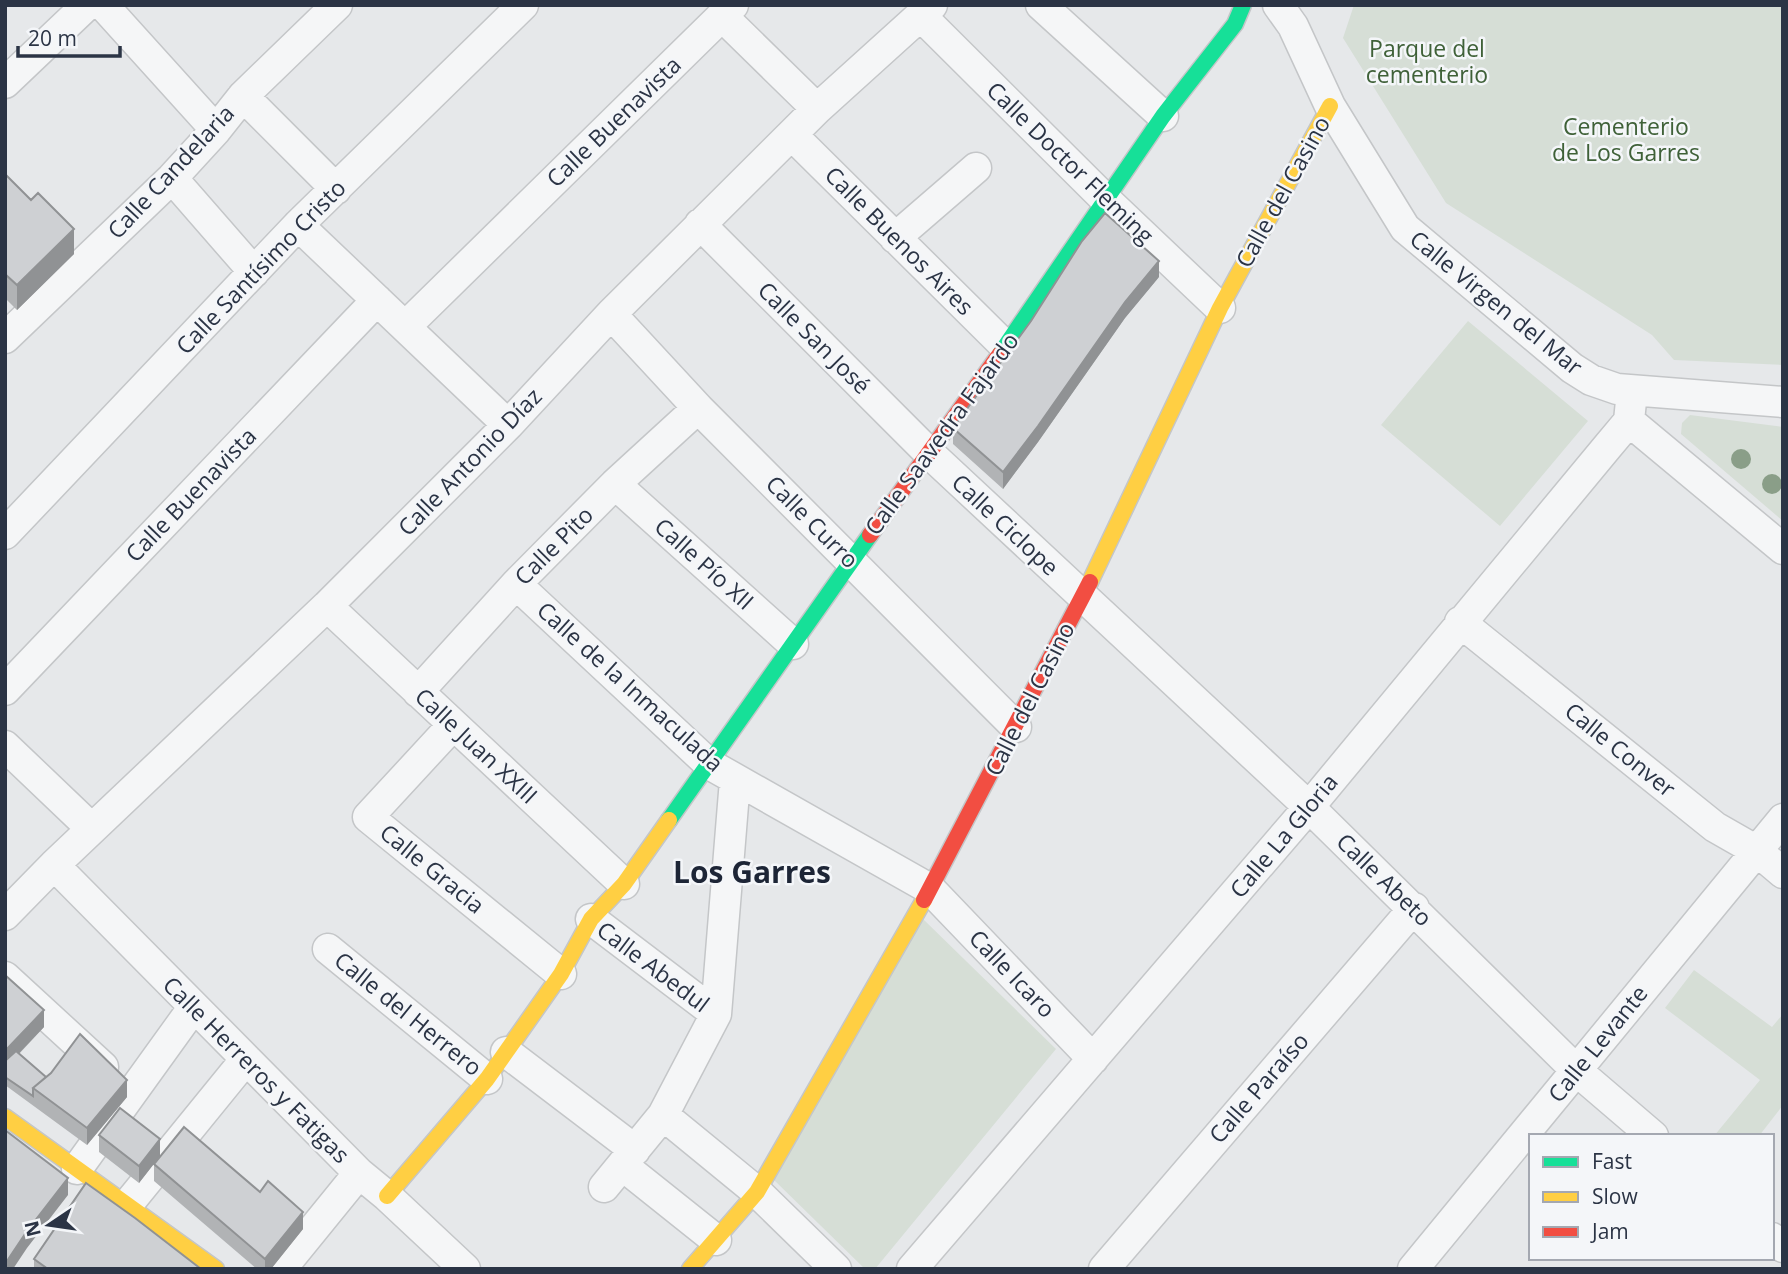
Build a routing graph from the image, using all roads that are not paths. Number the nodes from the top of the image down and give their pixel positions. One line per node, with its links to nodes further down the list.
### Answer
1 (87, 5): 10 (street)
2 (103, 5): 15 (street)
3 (337, 5): 11 (street, Calle Candelaria)
4 (523, 5): 19 (street, Calle Santísimo Cristo)
5 (1041, 5): 14 (street)
6 (1244, 5): 14 (street, Calle Saavedra Fajardo)
7 (728, 10): 13 (street); 29 (street, Calle Buenavista)
8 (927, 11): 13 (street, Calle Antonio Díaz); 20 (street, Calle Doctor Fleming)
9 (1291, 12): 12 (street, Calle Virgen del Mar)
10 (5, 83)
11 (243, 96): 15 (street, Calle Candelaria); 19 (street)
12 (1330, 106): 26 (street, Calle del Casino); 31 (street, Calle Virgen del Mar)
13 (817, 109): 16 (street, Calle Antonio Díaz)
14 (1163, 116): 20 (street, Calle Saavedra Fajardo)
15 (216, 130): 18 (street, Calle Candelaria)
16 (792, 135): 21 (street, Calle Antonio Díaz); 23 (street, Calle Buenos Aires)
17 (976, 168): 23 (street)
18 (172, 178): 24 (street); 28 (street, Calle Candelaria)
19 (336, 189): 22 (street, Calle Santísimo Cristo)
20 (1105, 199): 26 (street, Calle Doctor Fleming); 30 (street, Calle Saavedra Fajardo)
21 (700, 224): 27 (street, Calle Antonio Díaz); 36 (street, Calle San José)
22 (298, 225): 24 (street, Calle Santísimo Cristo); 25 (street)
23 (895, 238): 30 (street, Calle Buenos Aires)
24 (254, 272): 38 (street, Calle Santísimo Cristo)
25 (377, 300): 29 (street); 46 (street, Calle Buenavista)
26 (1220, 308): 42 (street, Calle del Casino)
27 (611, 313): 33 (street, Calle Curro); 35 (street, Calle Antonio Díaz)
28 (10, 324)
29 (406, 326): 35 (street)
30 (1006, 347): 36 (street, Calle Saavedra Fajardo)
31 (1632, 391): 32 (street, Calle Virgen del Mar); 34 (street)
32 (1783, 402)
33 (698, 408): 37 (street, Calle Pito); 40 (street, Calle Curro)
34 (1629, 421): 39 (street); 44 (street, Calle La Gloria)
35 (508, 425): 43 (street, Calle Antonio Díaz)
36 (928, 452): 40 (street, Calle Saavedra Fajardo); 42 (street, Calle Ciclope)
37 (615, 484): 41 (street, Calle Pito); 45 (street, Calle Pío XII)
38 (11, 516)
39 (1783, 549)
40 (851, 561): 45 (street, Calle Saavedra Fajardo); 49 (street, Calle Curro)
41 (516, 584): 47 (street, Calle Pito); 51 (street, Calle de la Inmaculada)
42 (1083, 597): 49 (street, Calle del Casino); 53 (street, Calle Abeto)
43 (327, 606): 47 (street, Calle Juan XXIII); 55 (street, Calle Antonio Díaz)
44 (1460, 622): 53 (street, Calle La Gloria); 56 (street, Calle Conver)
45 (793, 644): 51 (street, Calle Saavedra Fajardo)
46 (5, 690)
47 (418, 692): 48 (street, Calle Juan XXIII)
48 (453, 724): 59 (street, Calle Juan XXIII); 65 (street, Calle Gracia)
49 (1016, 727): 60 (street, Calle del Casino)
50 (5, 746): 55 (street)
51 (709, 764): 52 (street, Calle de la Inmaculada); 59 (street, Calle Saavedra Fajardo)
52 (735, 780): 60 (street, Calle de la Inmaculada); 68 (street, Calle Abedul)
53 (1309, 807): 61 (street, Calle Abeto); 71 (street, Calle La Gloria)
54 (1783, 819): 56 (street, Calle Levante)
55 (92, 829): 57 (street, Calle Antonio Díaz)
56 (1757, 851): 58 (street, Calle Conver); 72 (street, Calle Levante)
57 (54, 865): 62 (street, Calle Antonio Díaz); 67 (street, Calle Herreros y Fatigas)
58 (1783, 873)
59 (624, 884): 63 (street, Calle Saavedra Fajardo)
60 (930, 889): 71 (street, Calle Icaro); 81 (street, Calle del Casino)
61 (1414, 908): 72 (street, Calle Abeto); 91 (street, Calle Paraíso)
62 (5, 915)
63 (591, 919): 65 (street, Calle Saavedra Fajardo); 68 (street, Calle Abedul)
64 (328, 949): 73 (street, Calle del Herrero)
65 (561, 974): 69 (street, Calle Saavedra Fajardo)
66 (5, 977): 74 (street)
67 (193, 1008): 70 (street, Calle Herreros y Fatigas); 74 (street)
68 (716, 1014): 75 (street, Calle Abedul)
69 (506, 1052): 73 (street, Calle Saavedra Fajardo); 78 (street)
70 (246, 1059): 79 (street, Calle Herreros y Fatigas); 83 (street)
71 (1093, 1059): 90 (street, Calle La Gloria)
72 (1577, 1071): 77 (street, Calle Abeto); 92 (street, Calle Levante)
73 (487, 1079): 82 (street, Calle Saavedra Fajardo)
74 (131, 1094): 80 (street)
75 (663, 1115): 78 (street, Calle Abedul); 81 (street)
76 (5, 1117): 80 (street)
77 (1651, 1134)
78 (620, 1167): 84 (street)
79 (359, 1173): 82 (street, Calle Herreros y Fatigas); 86 (street)
80 (83, 1184): 83 (street)
81 (757, 1192): 84 (street, Calle del Casino); 89 (street)
82 (387, 1196): 87 (street, Calle Herreros y Fatigas)
83 (128, 1204): 85 (street)
84 (716, 1240): 88 (street, Calle del Casino)
85 (216, 1269)
86 (281, 1269)
87 (465, 1269)
88 (690, 1269)
89 (836, 1269)
90 (912, 1269)
91 (1104, 1269)
92 (1413, 1269)

